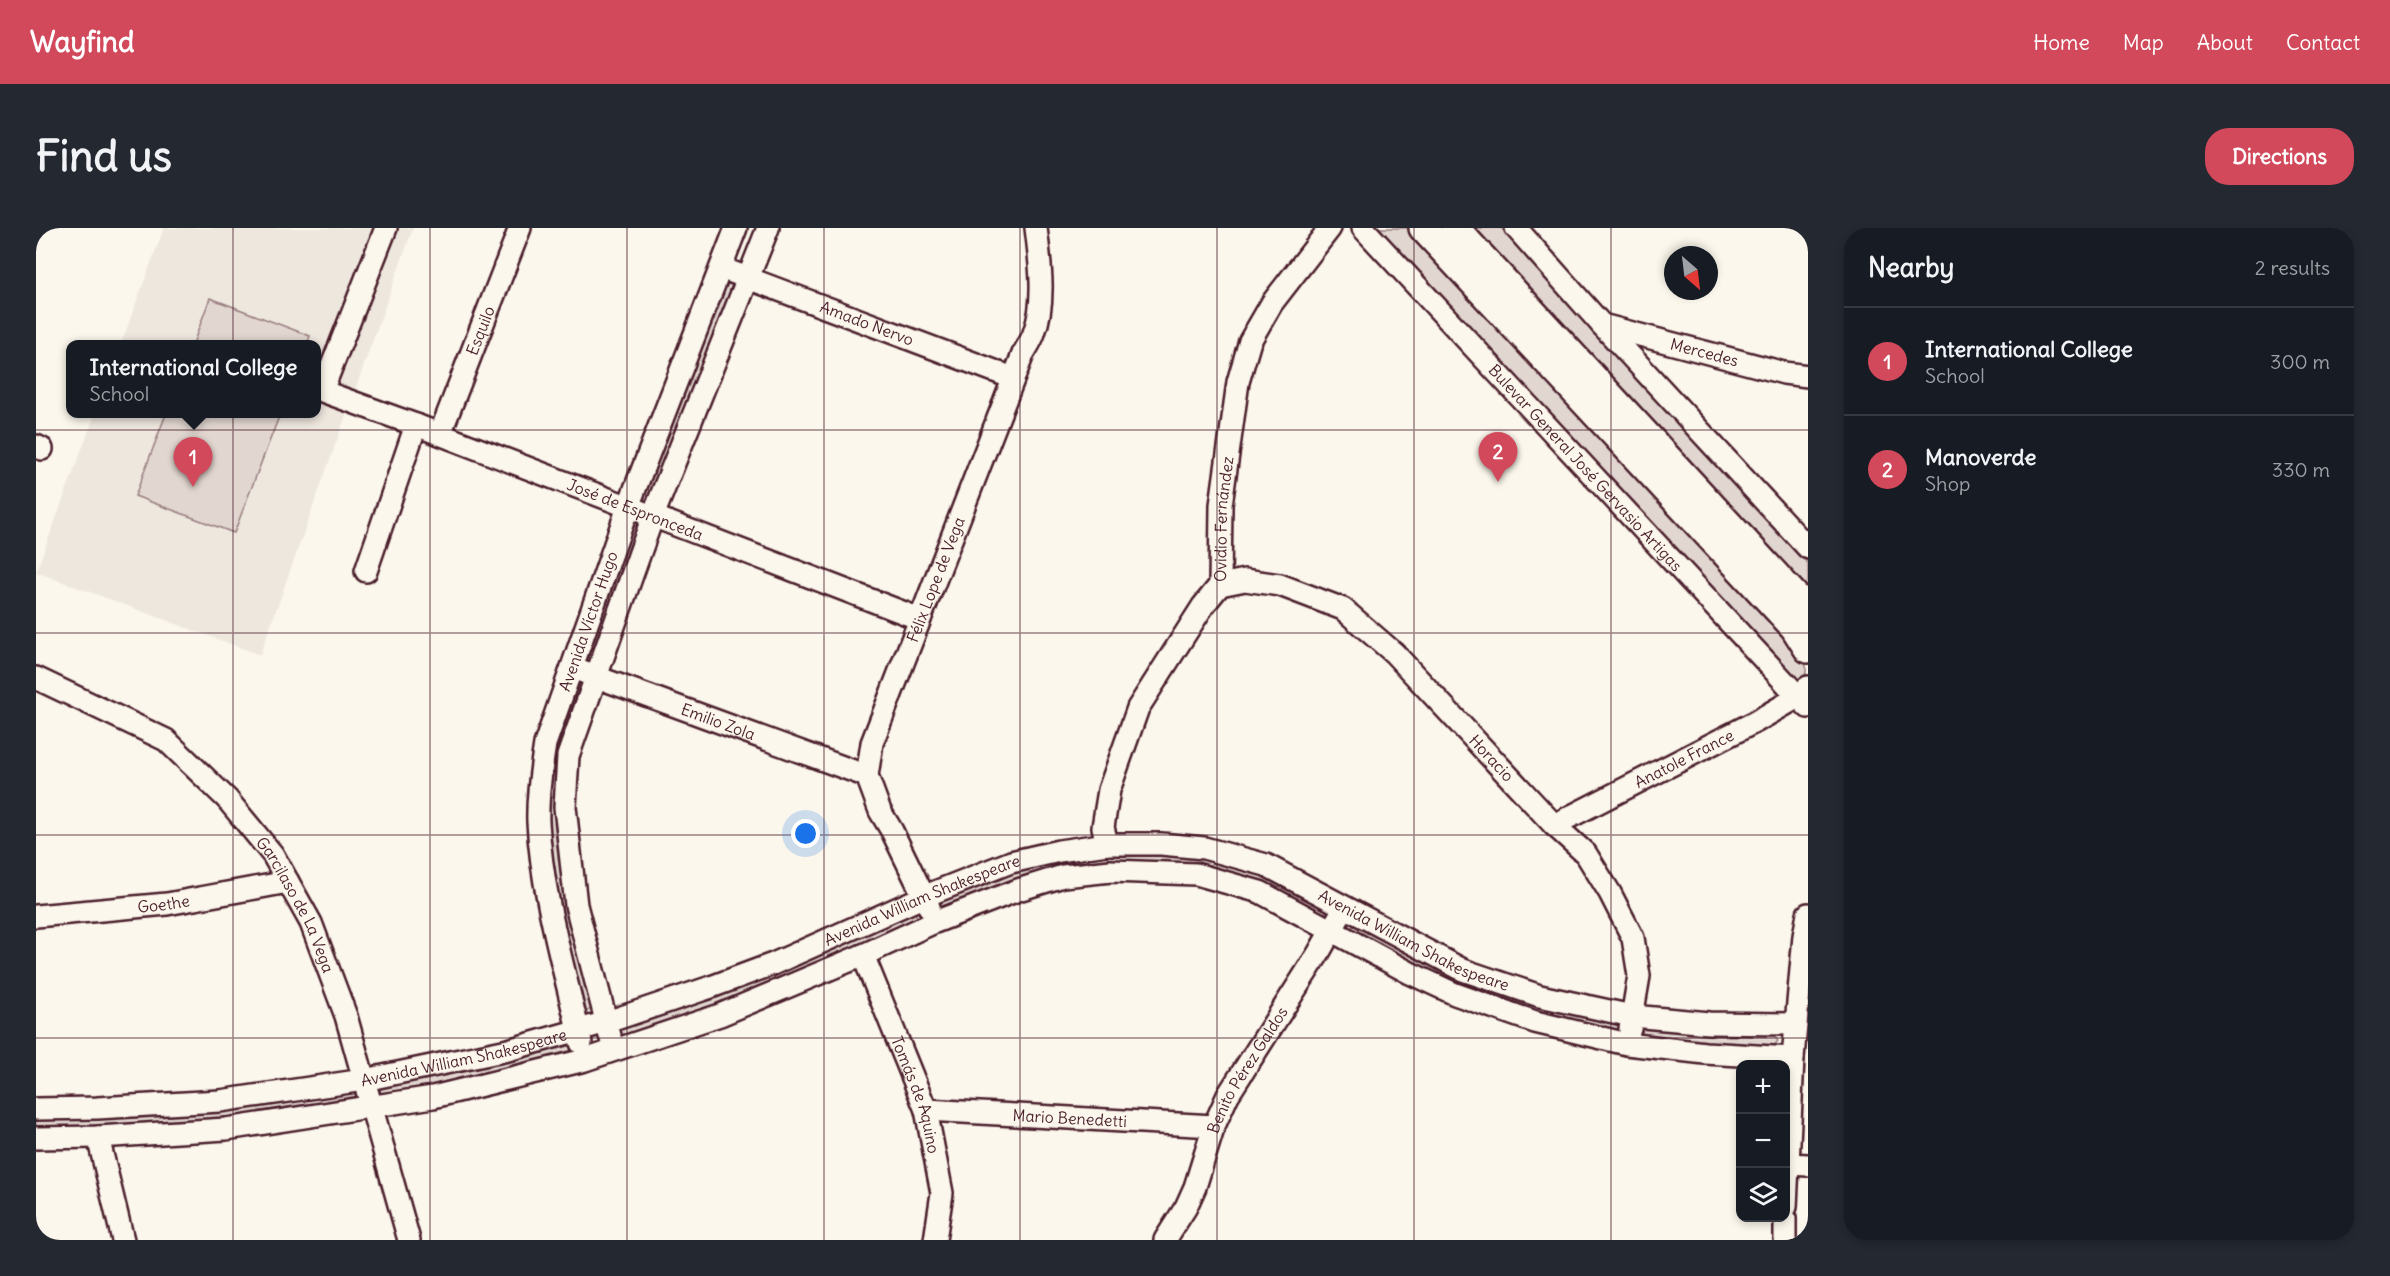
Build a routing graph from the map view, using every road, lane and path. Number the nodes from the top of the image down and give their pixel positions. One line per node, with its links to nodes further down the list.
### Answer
1 (386, 228): 18 (street, José de Espronceda)
2 (520, 228): 19 (street, Esquilo)
3 (736, 228): 11 (street, Avenida Víctor Hugo)
4 (768, 228): 12 (street, Avenida Víctor Hugo)
5 (1036, 228): 17 (street, Félix Lope de Vega)
6 (1330, 228): 24 (street, Ovidio Fernández)
7 (1363, 228): 31 (street, Bulevar General José Gervasio Artigas)
8 (1423, 228): 27 (main road)
9 (1455, 228): 25 (main road)
10 (1516, 228): 13 (street)
11 (721, 268): 12 (street, Amado Nervo); 20 (street, Avenida Víctor Hugo)
12 (749, 280): 17 (street, Amado Nervo); 21 (street, Avenida Víctor Hugo)
13 (1602, 325): 14 (street, Mercedes); 15 (street)
14 (1666, 342): 15 (street); 16 (street, Mercedes)
15 (1650, 376): 22 (street)
16 (1808, 376)
17 (1013, 378): 26 (street, Félix Lope de Vega)
18 (416, 425): 19 (street, José de Espronceda); 23 (street)
19 (441, 434): 20 (street, José de Espronceda)
20 (628, 507): 21 (street, José de Espronceda); 28 (street, Avenida Víctor Hugo)
21 (653, 516): 26 (street, José de Espronceda); 29 (street, Avenida Víctor Hugo)
22 (1808, 548)
23 (366, 571)
24 (1220, 585): 33 (street, Horacio); 34 (street, Ovidio Fernández)
25 (1808, 610)
26 (920, 619): 32 (street, Félix Lope de Vega)
27 (1808, 649)
28 (570, 667): 29 (street, Emilio Zola); 46 (street, Avenida Víctor Hugo)
29 (595, 676): 32 (street, Emilio Zola); 44 (street, Avenida Víctor Hugo)
30 (36, 678): 35 (street, Garcilaso de La Vega)
31 (1805, 697): 33 (street, Anatole France)
32 (867, 776): 36 (street, Félix Lope de Vega)
33 (1554, 825): 43 (street, Horacio)
34 (1107, 844): 36 (street, Avenida William Shakespeare); 37 (street, Avenida William Shakespeare)
35 (288, 882): 39 (street, Goethe); 51 (street, Garcilaso de La Vega)
36 (925, 896): 40 (street, Félix Lope de Vega); 44 (street, Avenida William Shakespeare)
37 (1345, 906): 41 (street, Benito Pérez Galdos); 43 (street, Avenida William Shakespeare)
38 (1808, 914): 45 (street)
39 (36, 916)
40 (935, 922): 41 (street, Avenida William Shakespeare); 42 (street, Avenida William Shakespeare)
41 (1332, 929): 47 (street, Avenida William Shakespeare); 56 (street, Benito Pérez Galdos)
42 (863, 955): 48 (street, Avenida William Shakespeare); 54 (street, Tomás de Aquino)
43 (1632, 1016): 45 (street, Avenida William Shakespeare); 47 (street, Horacio)
44 (608, 1022): 46 (street, Avenida William Shakespeare); 48 (street, Avenida Víctor Hugo)
45 (1796, 1023): 49 (street)
46 (578, 1030): 50 (street, Avenida Víctor Hugo); 51 (street, Avenida William Shakespeare)
47 (1628, 1044): 49 (street, Avenida William Shakespeare)
48 (614, 1051): 50 (street, Avenida William Shakespeare)
49 (1793, 1058): 55 (street)
50 (585, 1060): 52 (street, Avenida William Shakespeare)
51 (364, 1080): 52 (street, Garcilaso de La Vega); 53 (street, Avenida William Shakespeare)
52 (372, 1106): 57 (street, Avenida William Shakespeare); 63 (street, Garcilaso de La Vega)
53 (36, 1109)
54 (926, 1110): 56 (street, Mario Benedetti); 64 (street, Tomás de Aquino)
55 (1790, 1114)
56 (1214, 1126): 65 (street, Benito Pérez Galdos)
57 (98, 1137): 58 (street, Avenida William Shakespeare); 62 (street)
58 (36, 1138)
59 (1790, 1164): 60 (street)
60 (1808, 1165)
61 (1785, 1222): 66 (street)
62 (123, 1240)
63 (409, 1240)
64 (935, 1240)
65 (1165, 1240)
66 (1785, 1240)

